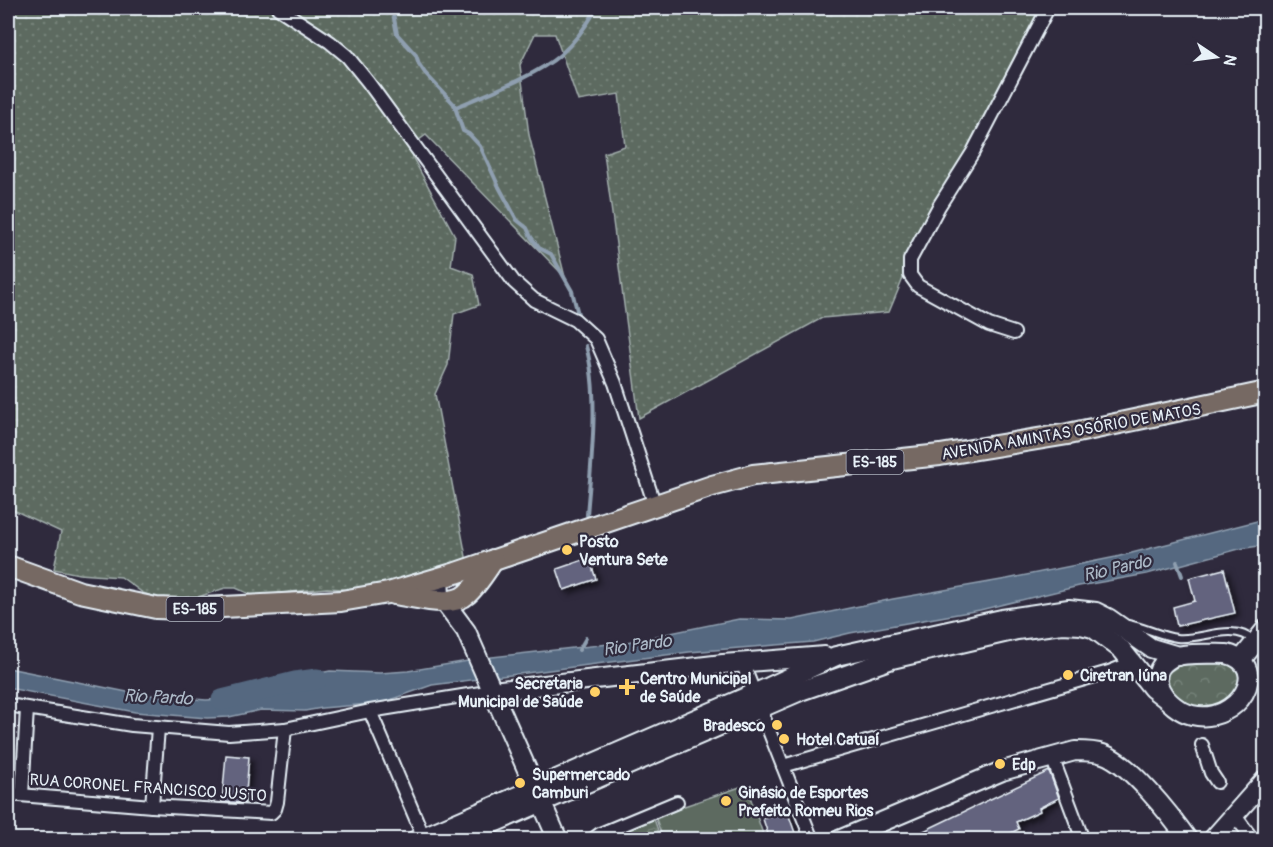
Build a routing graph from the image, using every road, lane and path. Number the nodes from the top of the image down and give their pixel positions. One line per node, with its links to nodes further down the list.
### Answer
1 (278, 8): 5 (street)
2 (1048, 8): 3 (street)
3 (1014, 333)
4 (1266, 392): 5 (main road, AVENIDA AMINTAS OSÓRIO DE MATOS / ES-185)
5 (655, 506): 6 (main road, AVENIDA AMINTAS OSÓRIO DE MATOS / ES-185)
6 (493, 560): 8 (main road, ES-185); 10 (main road)
7 (8, 566): 9 (main road, ES-185)
8 (447, 576): 9 (main road, ES-185); 10 (street); 11 (street)
9 (388, 593): 11 (main road)
10 (466, 595): 11 (main road); 13 (street)
11 (442, 602): 13 (street)
12 (1115, 623): 14 (lane); 15 (street); 16 (street)
13 (467, 633): 21 (street)
14 (1261, 636): 17 (street)
15 (836, 656): 18 (street); 23 (street)
16 (1178, 656): 17 (street); 22 (street)
17 (1241, 660): 20 (street)
18 (742, 662): 21 (street); 23 (street)
19 (1132, 663): 22 (street); 23 (street); 32 (street)
20 (1258, 677): 22 (street)
21 (491, 685): 26 (street); 37 (street)
22 (1165, 698)
23 (757, 701): 32 (street); 37 (street)
24 (8, 705): 25 (street)
25 (27, 709): 27 (street); 36 (street)
26 (370, 711): 28 (street); 41 (street)
27 (158, 728): 28 (street); 39 (street)
28 (285, 729): 39 (street, RUA CORONEL FRANCISCO JUSTO)
29 (1203, 745): 34 (street)
30 (1052, 757): 31 (street); 48 (street); 49 (street)
31 (1027, 764): 46 (street); 47 (street)
32 (783, 766): 45 (street)
33 (1266, 779): 40 (street)
34 (1217, 782)
35 (8, 794): 36 (street, RUA CORONEL FRANCISCO JUSTO)
36 (22, 795): 39 (street, RUA CORONEL FRANCISCO JUSTO)
37 (539, 795): 41 (street); 42 (street); 43 (street)
38 (677, 802): 44 (street)
39 (152, 806)
40 (1223, 827): 50 (street); 51 (street)
41 (422, 838)
42 (454, 840)
43 (558, 840)
44 (592, 840)
45 (812, 840)
46 (839, 840)
47 (868, 840)
48 (1083, 840)
49 (1188, 840)
50 (1237, 840)
51 (1253, 840)

